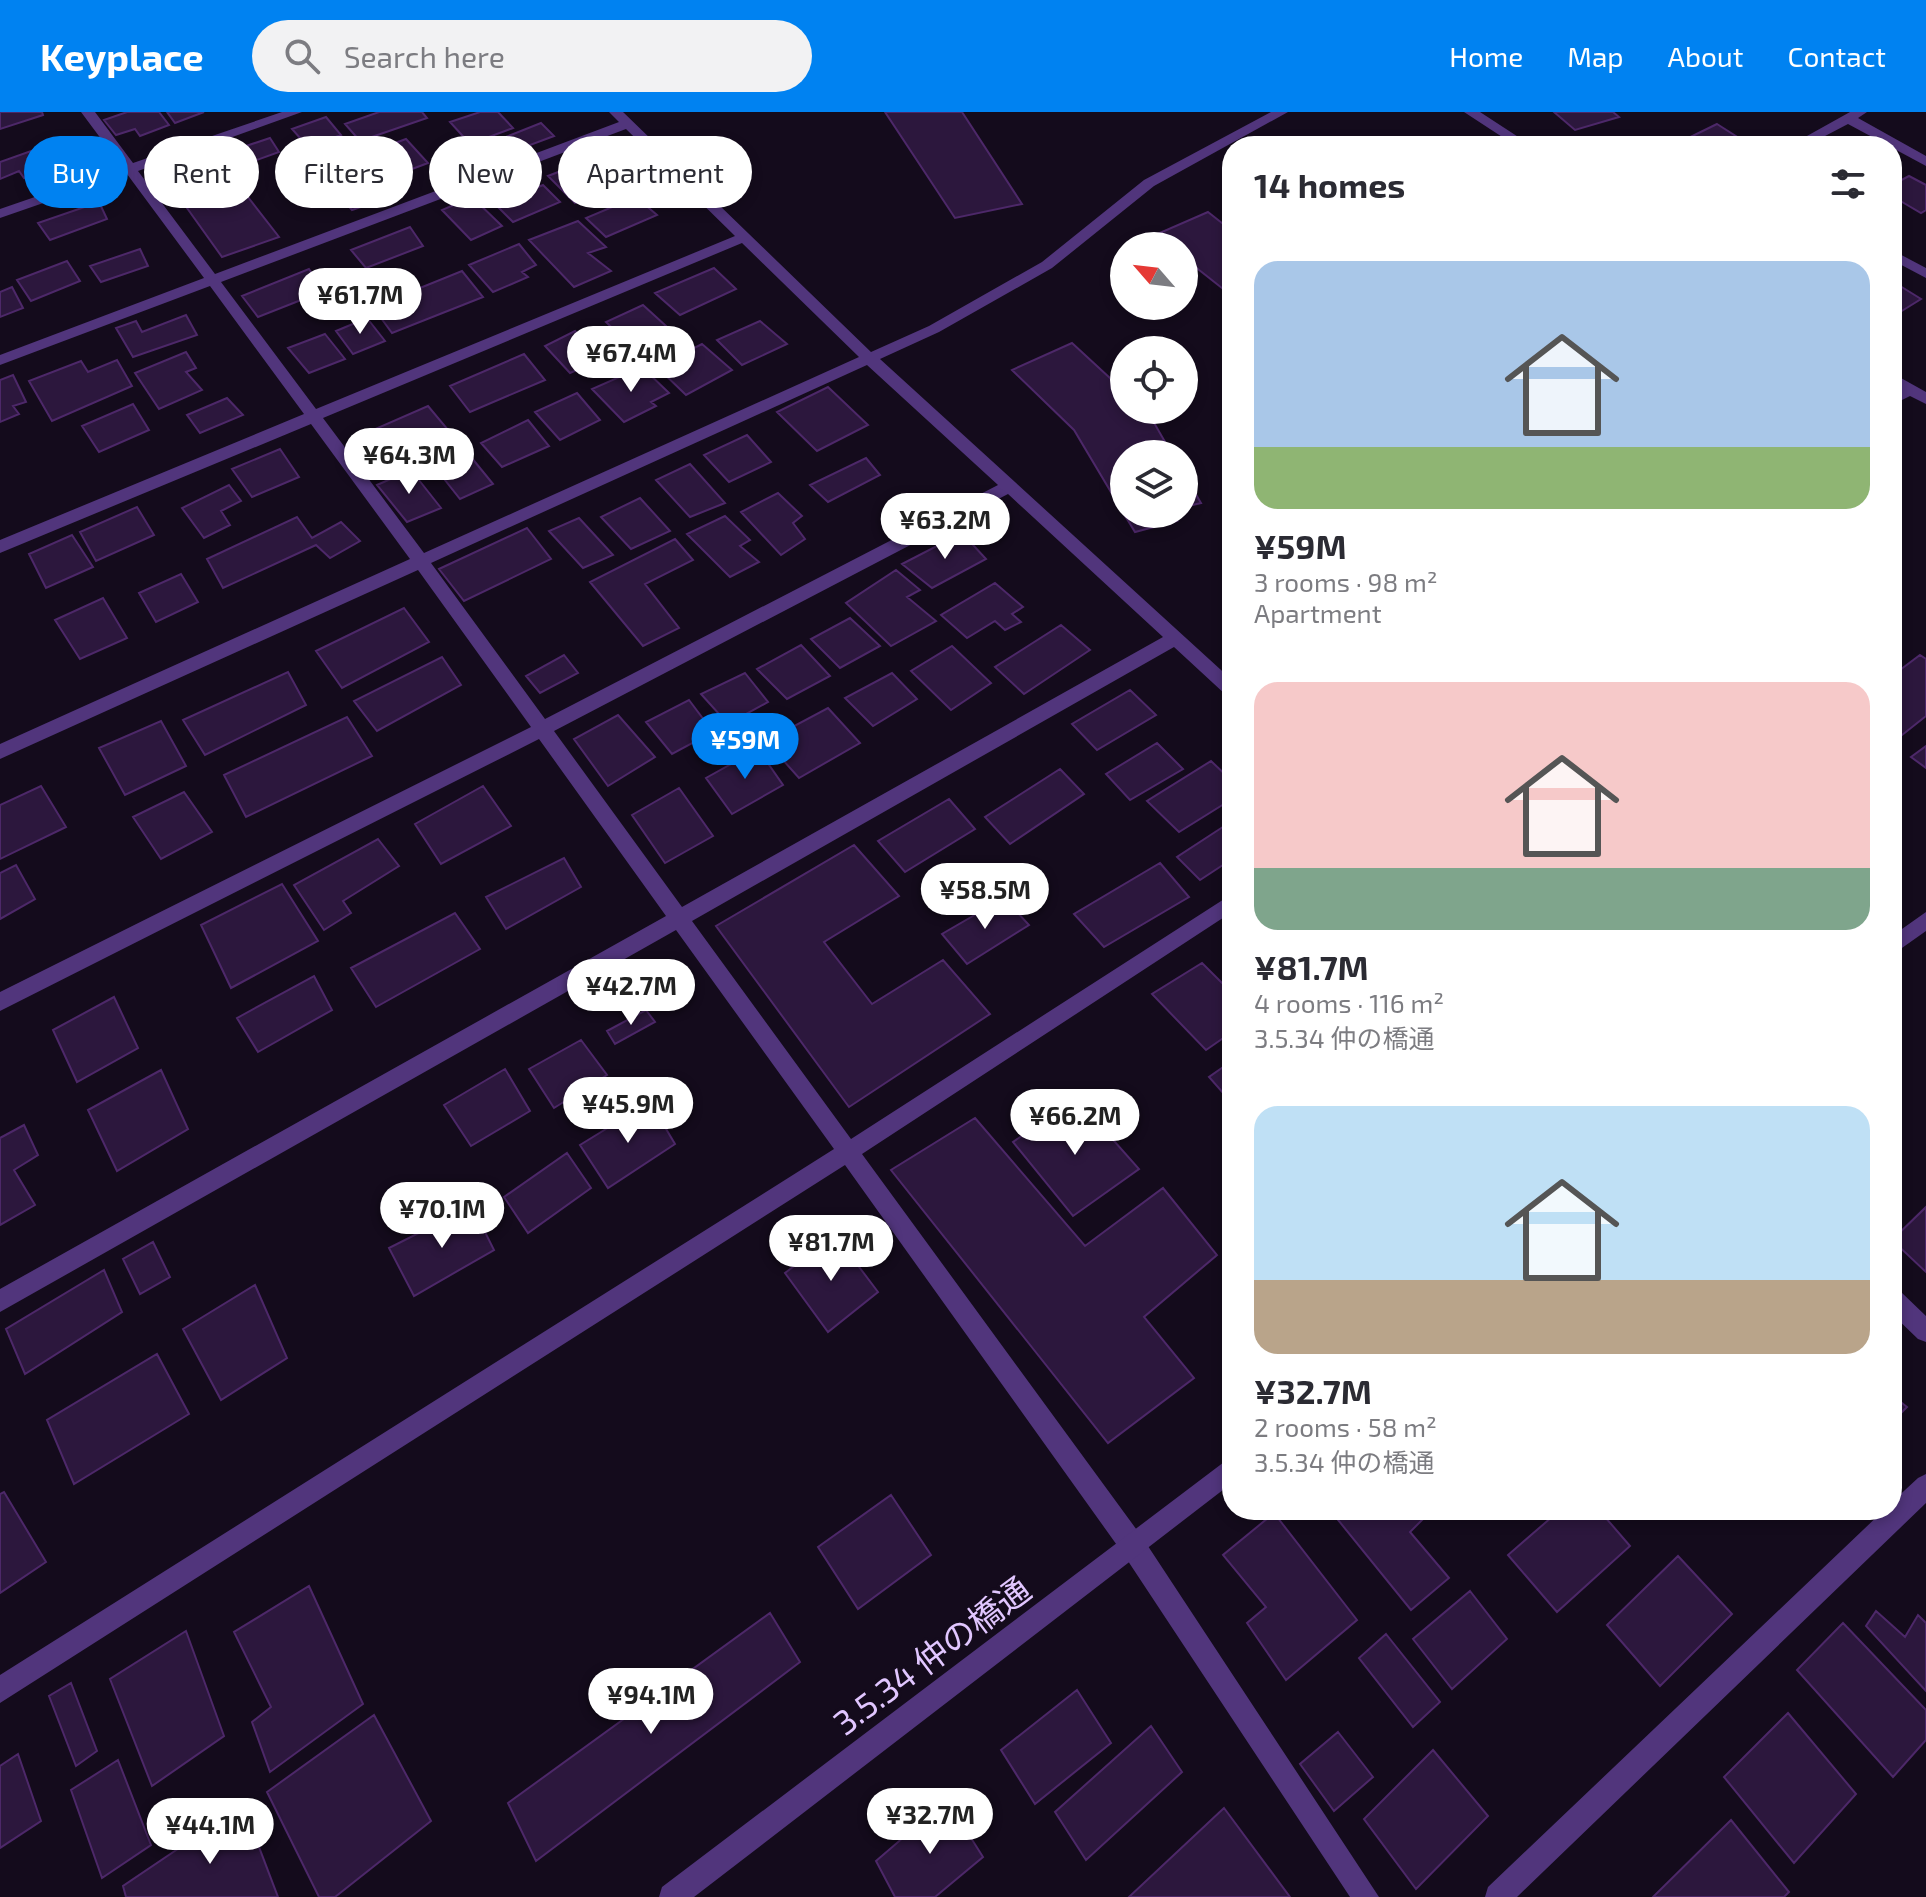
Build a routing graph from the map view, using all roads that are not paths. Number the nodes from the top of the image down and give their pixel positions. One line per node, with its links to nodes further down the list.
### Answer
1 (88, 112): 14 (street)
2 (295, 112): 14 (street)
3 (1281, 112): 7 (street)
4 (1471, 112): 8 (street)
5 (1854, 115): 9 (street); 10 (street)
6 (621, 118): 16 (street); 19 (street)
7 (1236, 136)
8 (1509, 136)
9 (1815, 136)
10 (1886, 136)
11 (1222, 144): 20 (street)
12 (1902, 146): 13 (street)
13 (1926, 162)
14 (130, 169): 15 (street); 19 (street)
15 (0, 214)
16 (744, 237): 20 (street); 26 (street)
17 (1902, 260): 18 (street)
18 (1926, 274)
19 (212, 279): 21 (street); 26 (street)
20 (870, 359): 27 (street); 29 (street)
21 (0, 360)
22 (1902, 384): 23 (street)
23 (1910, 389): 24 (street); 25 (street)
24 (1902, 394)
25 (1926, 399)
26 (313, 416): 28 (street); 29 (street)
27 (1010, 486): 30 (street); 32 (street)
28 (0, 547)
29 (420, 560): 32 (street); 33 (street)
30 (1176, 638): 31 (street); 35 (street)
31 (1222, 681)
32 (542, 729): 35 (street); 38 (street)
33 (0, 752)
34 (1222, 909): 39 (street)
35 (678, 918): 39 (street); 40 (street)
36 (1926, 920): 37 (street)
37 (1902, 939)
38 (0, 1002)
39 (848, 1152): 47 (street); 48 (street)
40 (0, 1301)
41 (1902, 1308): 42 (street)
42 (1926, 1331)
43 (1222, 1476): 47 (street, 3.5.34 仲の橋通)
44 (1926, 1486): 45 (street)
45 (1902, 1509)
46 (1891, 1520): 51 (street)
47 (1133, 1546): 49 (street, 3.5.34 仲の橋通); 50 (street)
48 (0, 1690)
49 (672, 1897)
50 (1366, 1897)
51 (1498, 1897)

